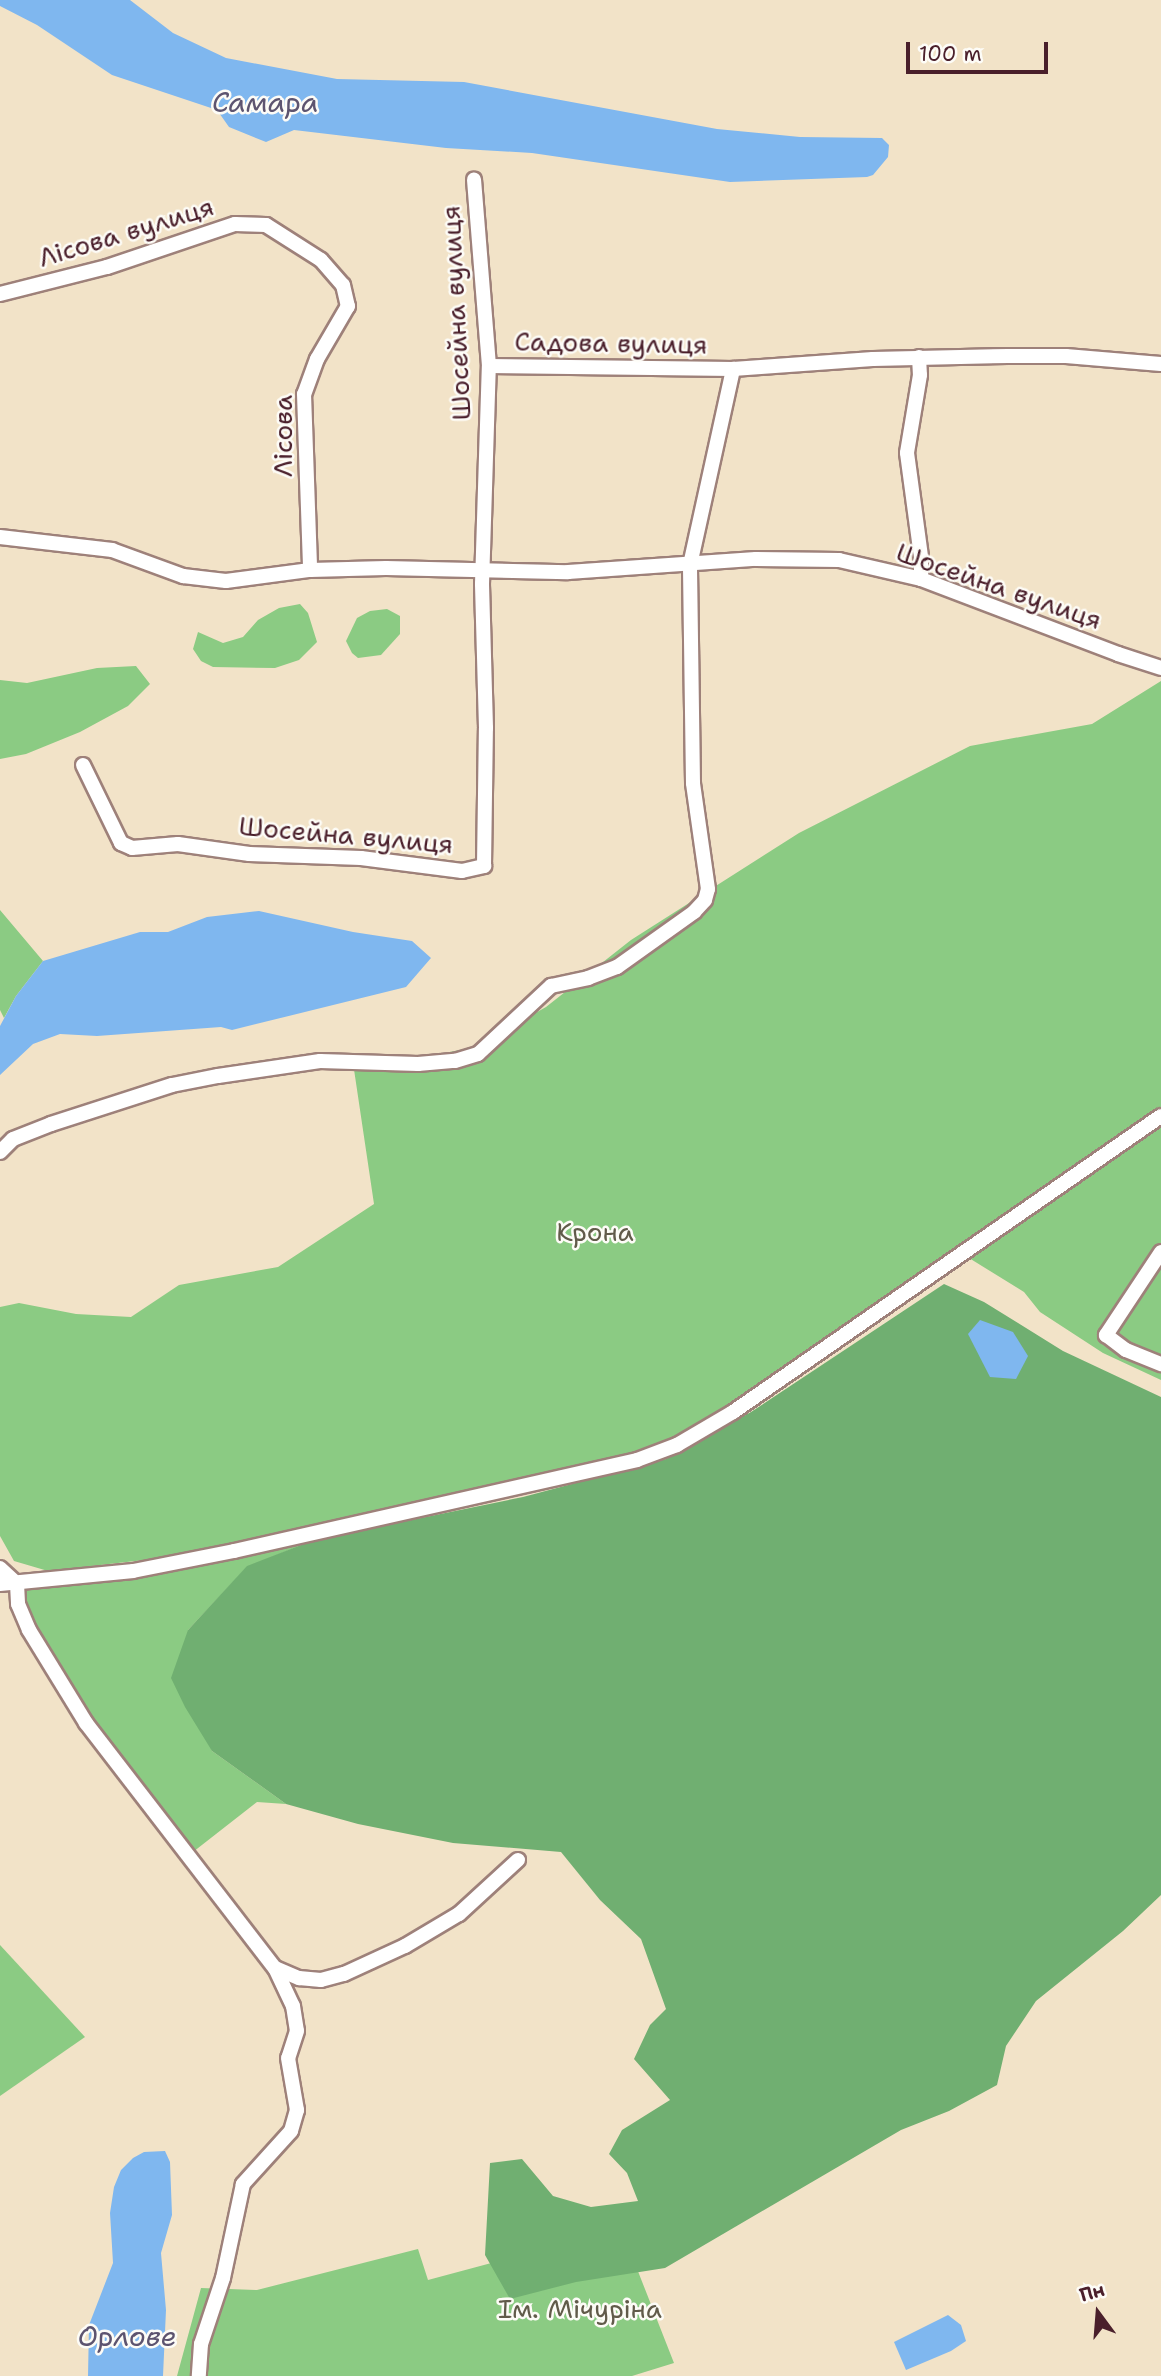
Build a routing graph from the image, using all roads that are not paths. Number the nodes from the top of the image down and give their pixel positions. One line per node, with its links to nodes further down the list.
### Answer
1 (474, 180): 6 (street, Шосейна вулиця)
2 (266, 225): 3 (street, Лісова вулиця); 11 (street, Лісова)
3 (0, 294)
4 (919, 357): 5 (street, Садова вулиця); 7 (street, Садова вулиця); 12 (street)
5 (1161, 364)
6 (489, 366): 7 (street, Садова вулиця); 10 (street, Шосейна вулиця)
7 (733, 369): 9 (street, Садова вулиця)
8 (0, 537): 11 (street, Шосейна вулиця)
9 (690, 565): 10 (street, Шосейна вулиця); 12 (street, Шосейна вулиця); 16 (street, Садова вулиця)
10 (484, 569): 11 (street, Шосейна вулиця); 14 (street, Шосейна вулиця)
11 (310, 570)
12 (921, 579): 13 (street, Шосейна вулиця)
13 (1161, 668)
14 (83, 765)
15 (1161, 1116): 21 (street)
16 (0, 1153)
17 (1161, 1252): 18 (street)
18 (1161, 1363)
19 (0, 1568): 21 (street)
20 (0, 1584): 21 (street)
21 (17, 1584): 23 (street)
22 (518, 1860): 23 (street)
23 (275, 1968): 24 (street)
24 (199, 2376)

